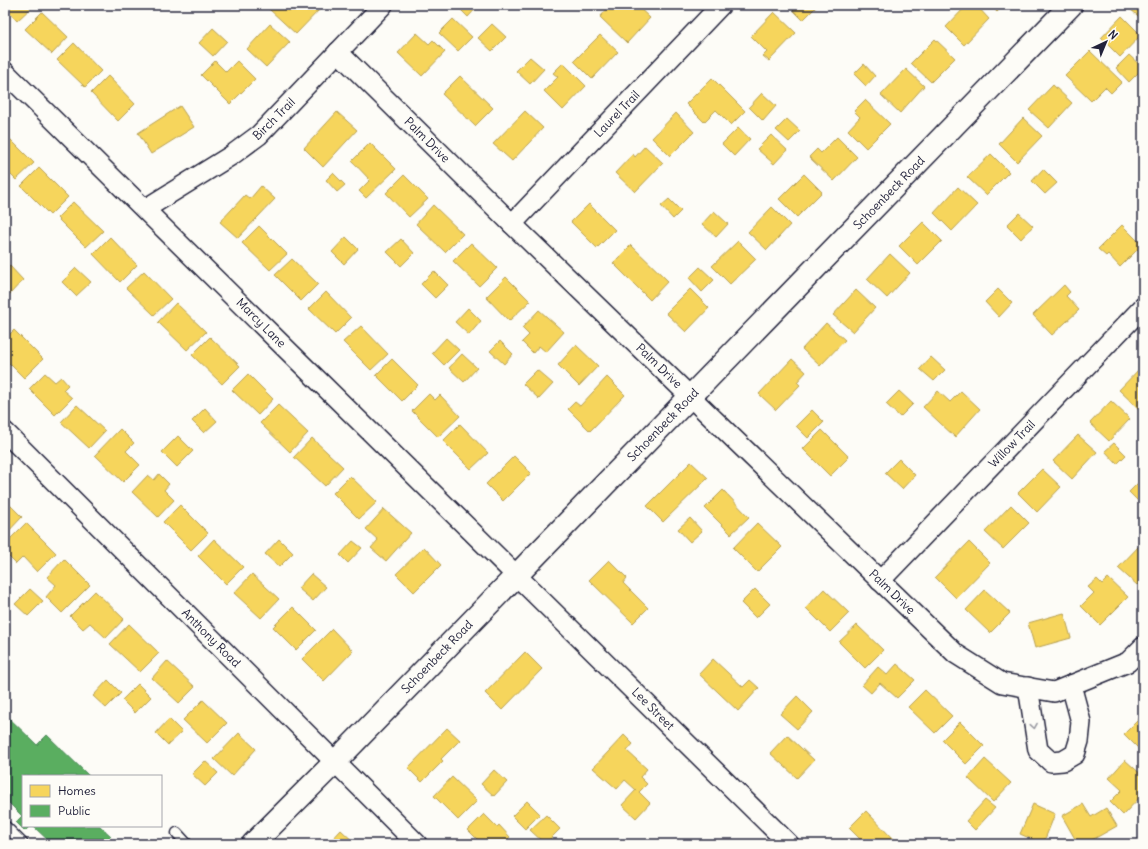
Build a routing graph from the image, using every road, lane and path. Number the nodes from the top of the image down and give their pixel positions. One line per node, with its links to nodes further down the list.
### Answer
1 (383, 5): 4 (street, Birch Trail)
2 (721, 5): 7 (street, Laurel Trail)
3 (1071, 5): 9 (main road, Schoenbeck Road)
4 (338, 52): 6 (street, Birch Trail); 7 (street, Palm Drive)
5 (5, 72): 6 (street, Marcy Lane)
6 (145, 209): 11 (street, Marcy Lane)
7 (512, 224): 9 (street, Palm Drive)
8 (1143, 307): 12 (street, Willow Trail)
9 (691, 397): 11 (main road, Schoenbeck Road); 12 (street, Palm Drive)
10 (5, 432): 16 (street, Anthony Road)
11 (516, 575): 16 (main road, Schoenbeck Road); 23 (street, Lee Street)
12 (880, 581): 14 (street, Palm Drive)
13 (1143, 647): 15 (street)
14 (1028, 687): 15 (street, Palm Drive); 15 (street, one-way to 15)
15 (1063, 689)
16 (336, 762): 21 (main road, Schoenbeck Road); 22 (street, Anthony Road)
17 (5, 826): 19 (lane)
18 (176, 834): 20 (lane)
19 (23, 844)
20 (187, 844)
21 (253, 844)
22 (417, 844)
23 (790, 844)

